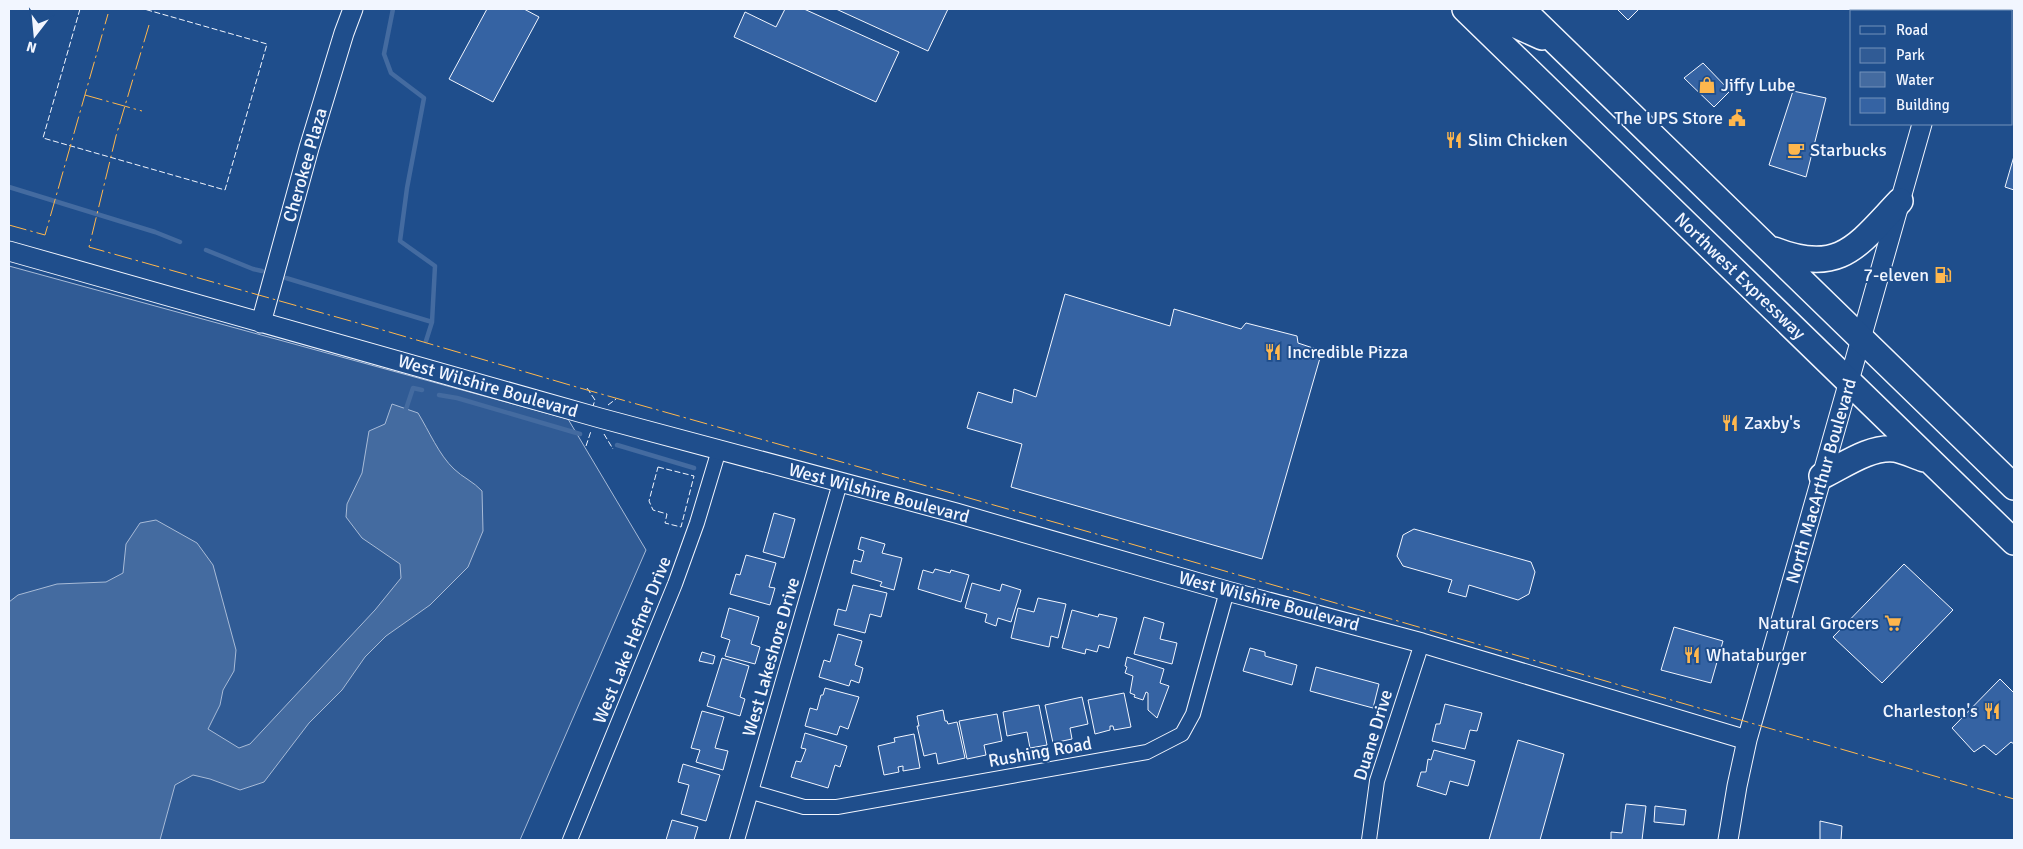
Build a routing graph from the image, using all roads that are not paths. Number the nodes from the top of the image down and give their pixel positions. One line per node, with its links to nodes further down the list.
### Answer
1 (353, 9): 9 (street, Cherokee Plaza)
2 (1522, 9): 4 (highway)
3 (1467, 10): 4 (highway); 11 (highway, Northwest Expressway)
4 (1564, 48): 7 (highway)
5 (1922, 125): 6 (street, North MacArthur Boulevard)
6 (1900, 201): 7 (highway); 10 (street, North MacArthur Boulevard)
7 (1768, 248): 10 (highway)
8 (9, 251): 9 (street, West Wilshire Boulevard)
9 (261, 323): 12 (street, West Wilshire Boulevard)
10 (1861, 338): 11 (street, North MacArthur Boulevard); 16 (highway)
11 (1849, 382): 13 (highway, Northwest Expressway); 14 (street, North MacArthur Boulevard)
12 (720, 450): 15 (street, West Wilshire Boulevard); 22 (street, West Lake Hefner Drive)
13 (1932, 462): 14 (highway); 17 (highway, Northwest Expressway)
14 (1822, 476): 20 (street, North MacArthur Boulevard)
15 (840, 483): 18 (street, West Wilshire Boulevard); 21 (street, West Lakeshore Drive)
16 (2014, 488)
17 (2014, 542)
18 (1227, 590): 19 (street, West Wilshire Boulevard); 21 (street, Rushing Road)
19 (1422, 643): 20 (street, West Wilshire Boulevard); 24 (street, Duane Drive)
20 (1747, 740): 25 (street, North MacArthur Boulevard)
21 (752, 792): 23 (street, West Lakeshore Drive)
22 (570, 840)
23 (737, 840)
24 (1368, 840)
25 (1728, 840)

